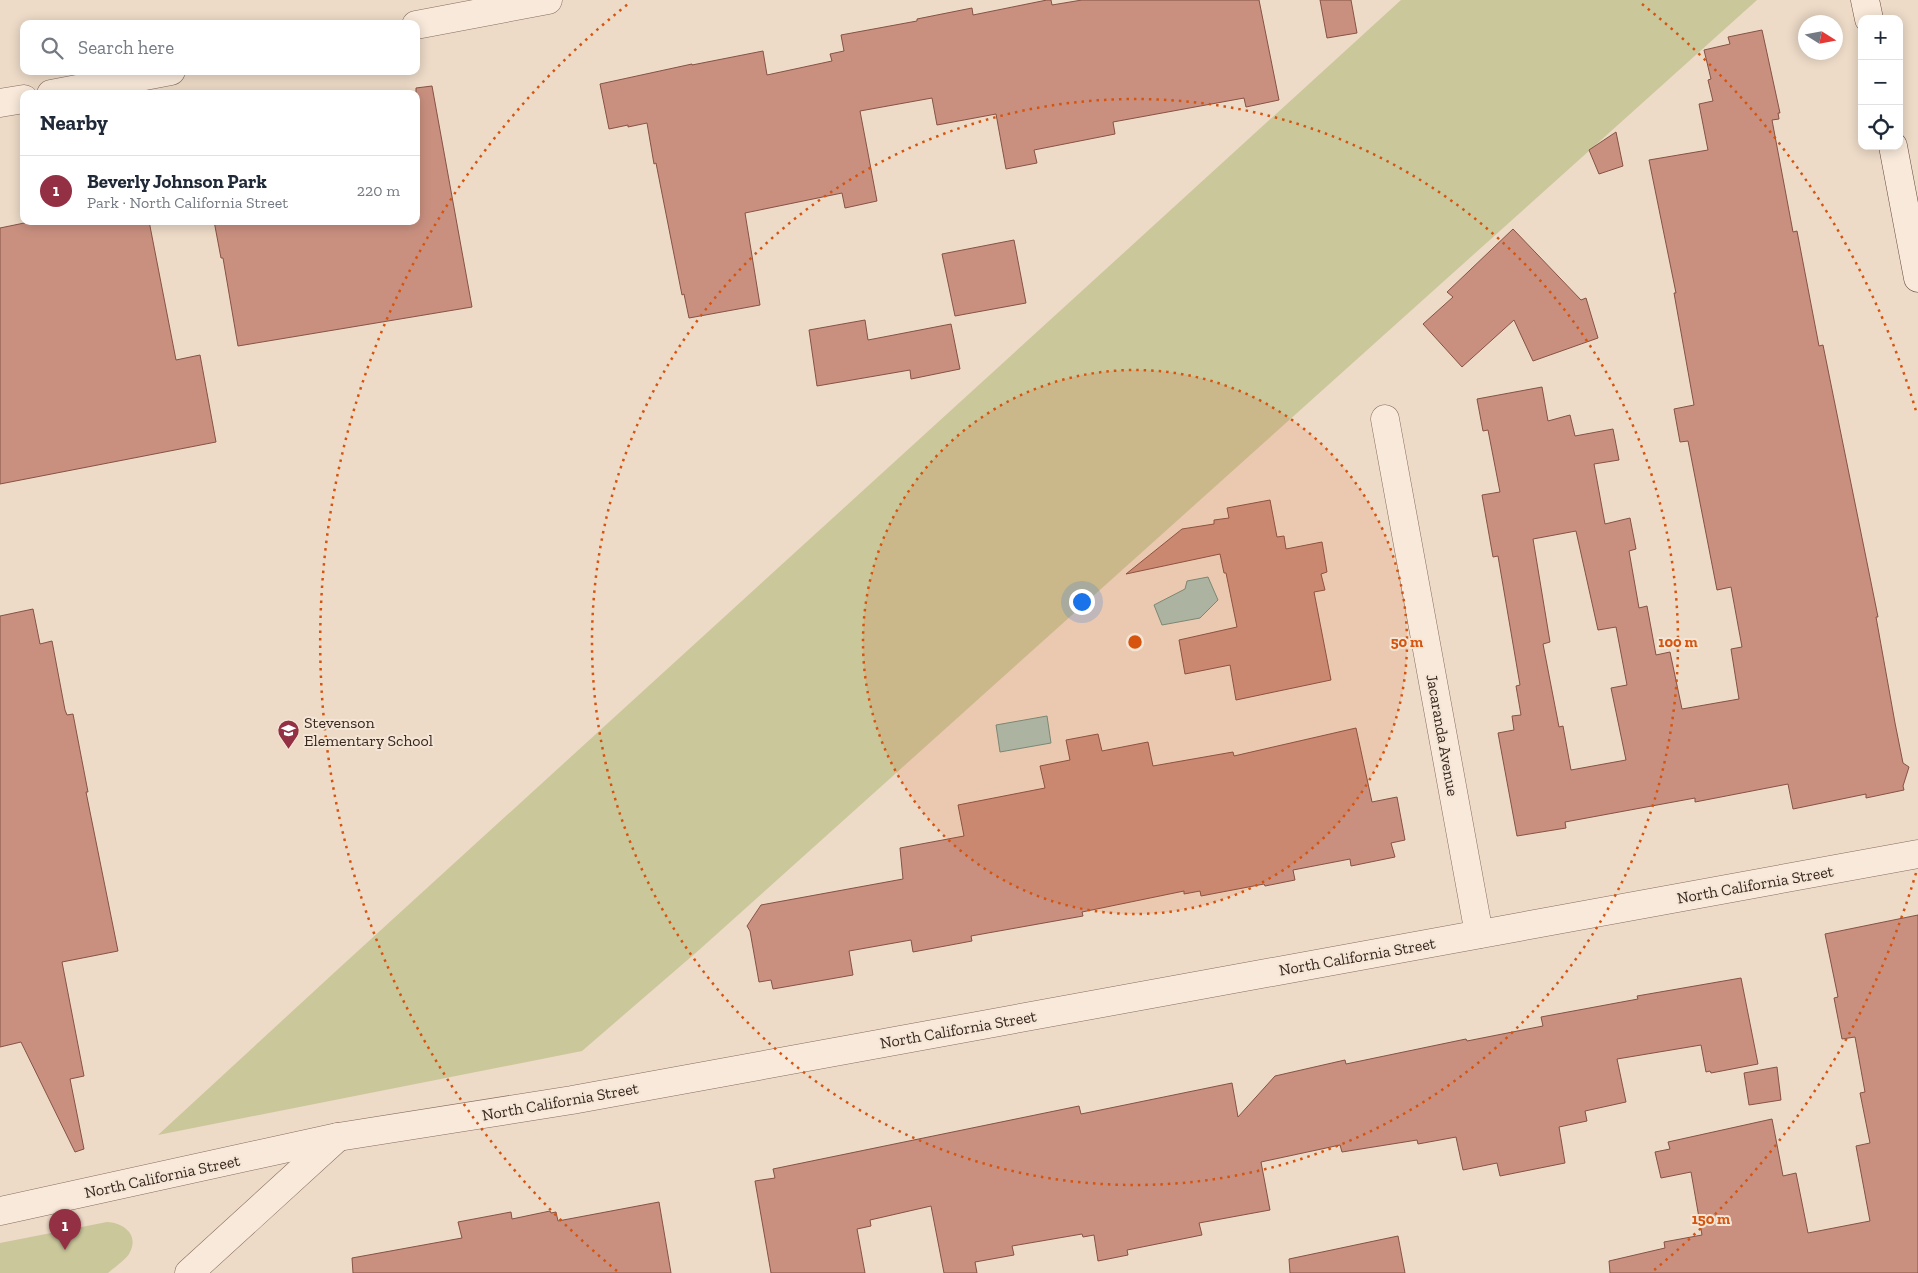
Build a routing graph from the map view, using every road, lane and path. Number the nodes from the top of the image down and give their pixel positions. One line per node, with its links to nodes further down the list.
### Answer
1 (548, 0): 4 (street)
2 (1865, 0): 3 (street)
3 (1867, 15)
4 (420, 24)
5 (149, 75): 6 (street)
6 (72, 90)
7 (20, 100): 8 (street)
8 (0, 103)
9 (1894, 150): 10 (street)
10 (1918, 278)
11 (1385, 419): 13 (street, Jacaranda Avenue)
12 (1918, 854): 13 (street, North California Street)
13 (1479, 934): 14 (street, North California Street)
14 (338, 1137): 15 (street, North California Street); 16 (street)
15 (0, 1211)
16 (189, 1273)

